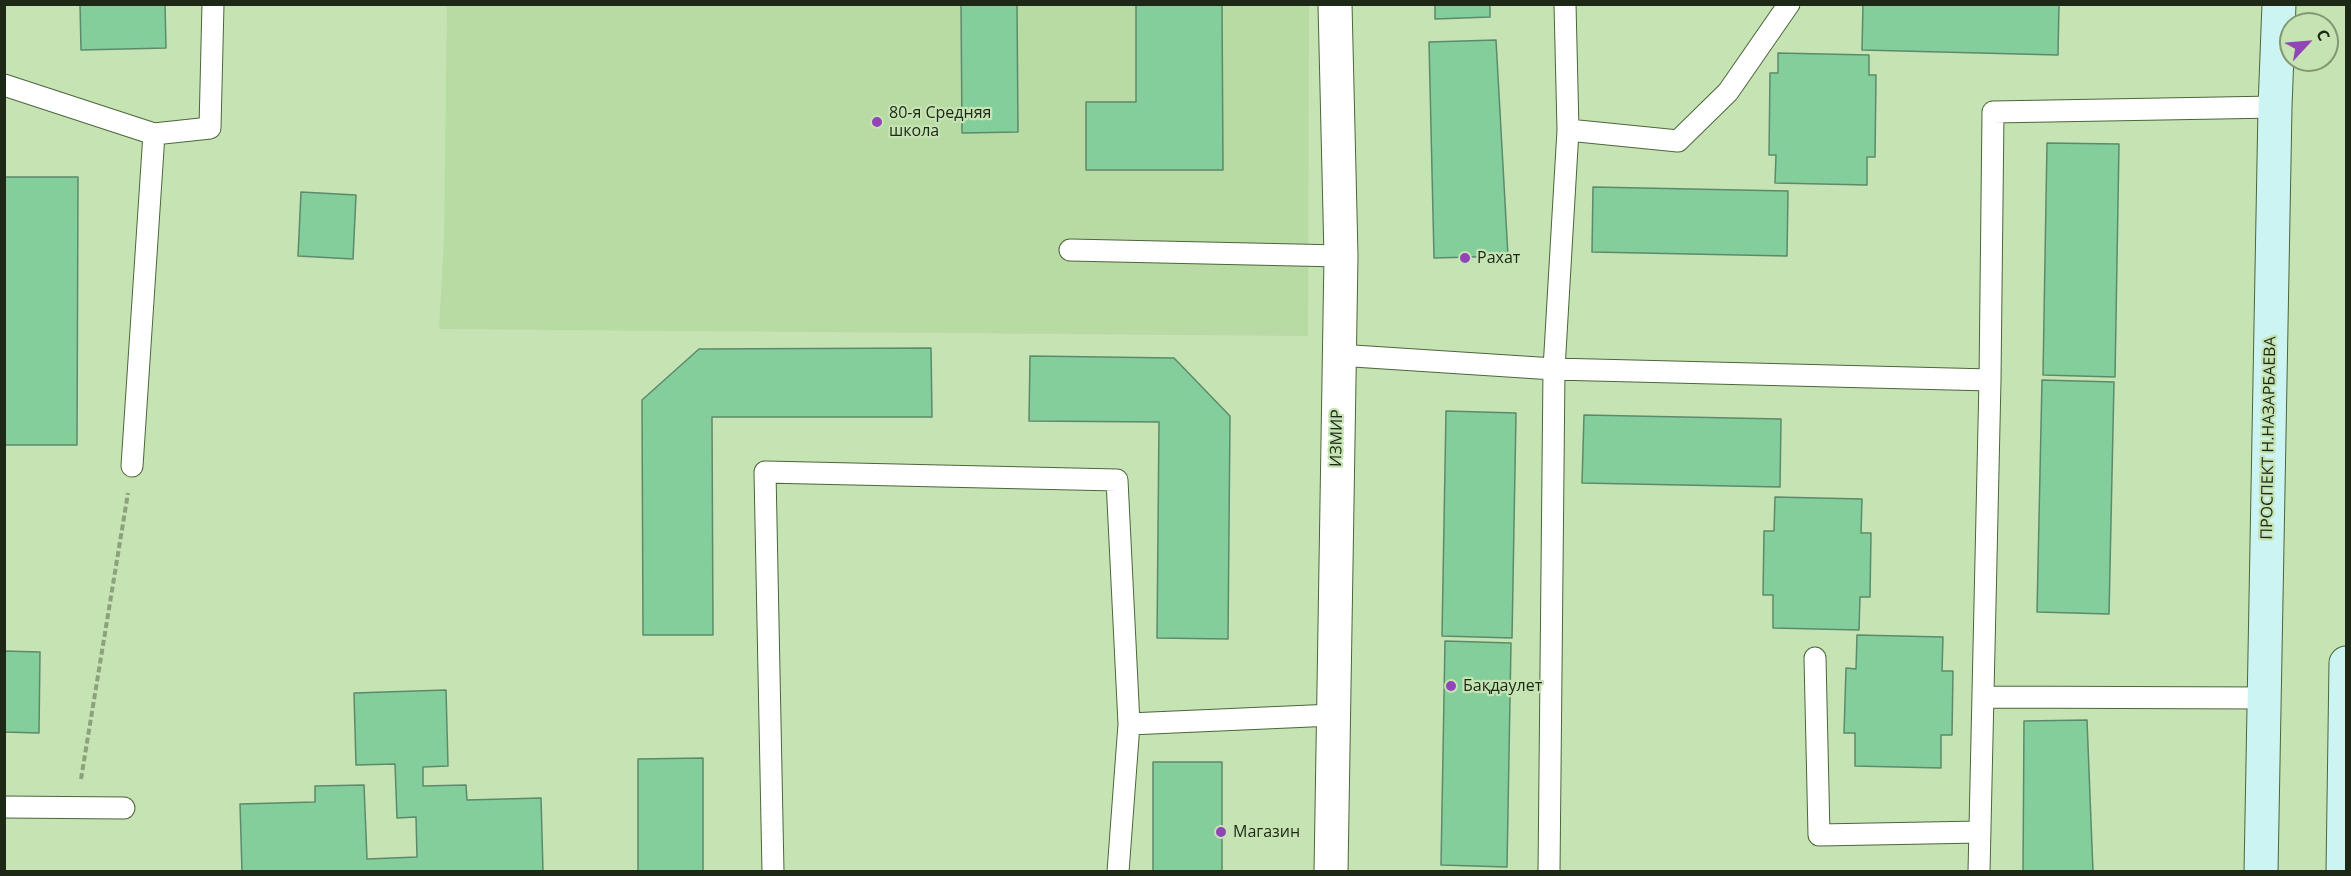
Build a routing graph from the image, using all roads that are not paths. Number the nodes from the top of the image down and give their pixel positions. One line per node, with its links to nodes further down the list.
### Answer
1 (213, 4): 9 (lane)
2 (1335, 4): 11 (street, ИЗМИР)
3 (1564, 4): 8 (lane)
4 (1789, 4): 8 (lane)
5 (2280, 4): 7 (main road, ПРОСПЕКТ Н.НАЗАРБАЕВА)
6 (4, 85): 9 (lane)
7 (2276, 107): 14 (lane); 19 (main road, ПРОСПЕКТ Н.НАЗАРБАЕВА)
8 (1568, 130): 13 (lane)
9 (154, 134): 15 (lane)
10 (1070, 250): 11 (lane)
11 (1341, 256): 12 (street, ИЗМИР)
12 (1338, 355): 13 (lane); 20 (street, ИЗМИР)
13 (1554, 369): 14 (lane); 28 (lane)
14 (1990, 380): 18 (lane)
15 (132, 466)
16 (1815, 658): 24 (lane)
17 (2346, 663): 31 (main road)
18 (1983, 698): 19 (lane); 24 (lane)
19 (2264, 698): 30 (main road, ПРОСПЕКТ Н.НАЗАРБАЕВА)
20 (1333, 715): 21 (lane); 27 (street, ИЗМИР)
21 (1129, 724): 25 (lane); 26 (lane)
22 (4, 807): 23 (lane)
23 (124, 808)
24 (1980, 832): 29 (lane)
25 (773, 872)
26 (1118, 872)
27 (1331, 872)
28 (1549, 872)
29 (1979, 872)
30 (2261, 872)
31 (2343, 872)

